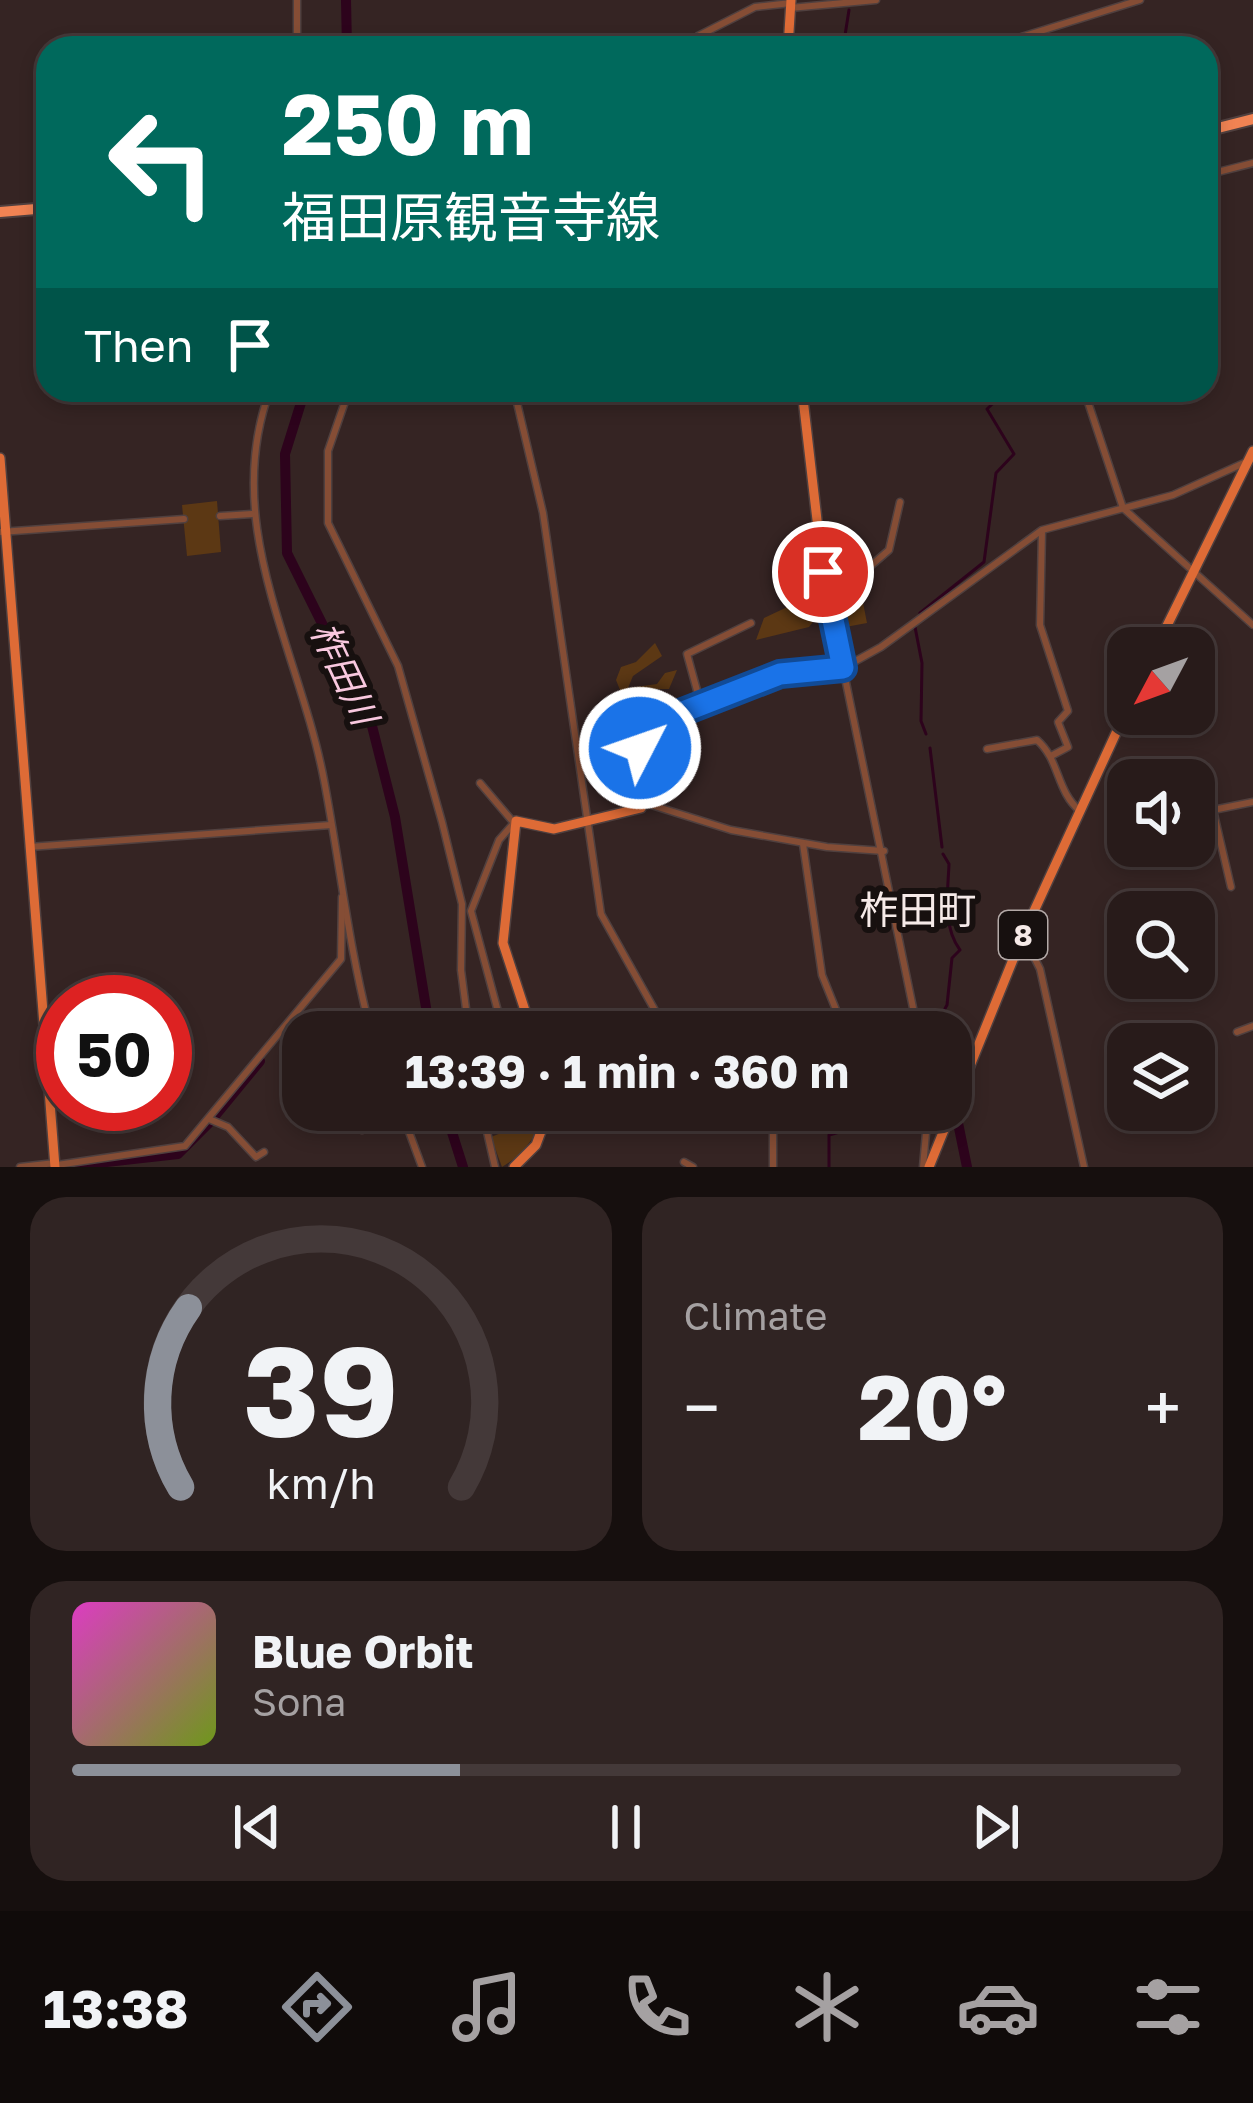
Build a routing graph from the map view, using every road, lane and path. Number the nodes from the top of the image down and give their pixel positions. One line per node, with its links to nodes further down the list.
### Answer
1 (297, 0): 5 (street)
2 (876, 0): 4 (street)
3 (1140, 0): 8 (street)
4 (791, 4): 6 (street); 7 (main road)
5 (297, 36)
6 (698, 36)
7 (789, 36)
8 (1016, 36)
9 (1253, 119): 10 (highway)
10 (1218, 127)
11 (1253, 163): 12 (street)
12 (1218, 172)
13 (36, 209): 14 (highway)
14 (0, 212)
15 (267, 402): 25 (street)
16 (345, 402): 52 (street)
17 (517, 402): 45 (street)
18 (803, 402): 31 (main road)
19 (1088, 402): 24 (street)
20 (1253, 451): 22 (main road)
21 (0, 458): 29 (main road)
22 (1244, 464): 24 (street); 30 (main road)
23 (900, 502): 31 (street)
24 (1123, 508): 28 (street); 30 (street)
25 (252, 514): 26 (street); 46 (street)
26 (220, 516)
27 (184, 519): 29 (street)
28 (1042, 530): 35 (street); 39 (street)
29 (3, 532): 48 (main road)
30 (1192, 572): 33 (street); 34 (main road)
31 (825, 588): 35 (main road)
32 (751, 622): 36 (street)
33 (1253, 625)
34 (1166, 627)
35 (843, 668): 36 (main road); 49 (street)
36 (701, 705): 42 (main road)
37 (1115, 735): 43 (main road, 8)
38 (987, 749): 39 (street)
39 (1051, 756): 43 (street)
40 (480, 783): 44 (street)
41 (1253, 802): 51 (street)
42 (645, 803): 45 (main road); 47 (street)
43 (1080, 811): 54 (main road, 8)
44 (514, 823): 45 (main road); 53 (street); 60 (main road)
45 (590, 824): 61 (street)
46 (331, 825): 48 (street); 50 (street)
47 (802, 842): 49 (street); 62 (street)
48 (29, 848): 76 (main road)
49 (884, 851): 63 (street)
50 (343, 887): 55 (street); 56 (street)
51 (1231, 887)
52 (462, 904): 53 (street); 58 (street)
53 (472, 904): 59 (street)
54 (1023, 934): 66 (main road, 8); 84 (street)
55 (344, 954): 56 (street); 67 (street)
56 (358, 978): 57 (street)
57 (366, 1011)
58 (466, 1011)
59 (494, 1011)
60 (525, 1011)
61 (656, 1011)
62 (837, 1011)
63 (914, 1011)
64 (1253, 1026): 65 (street)
65 (1237, 1032)
66 (972, 1059)
67 (208, 1119): 74 (street); 76 (street)
68 (409, 1131): 78 (street)
69 (487, 1131): 79 (street)
70 (541, 1131): 80 (main road)
71 (773, 1131): 82 (street)
72 (930, 1131): 83 (street)
73 (942, 1131): 83 (main road, 8)
74 (264, 1152)
75 (684, 1162): 81 (street)
76 (55, 1165): 77 (street)
77 (20, 1167)
78 (422, 1167)
79 (495, 1167)
80 (514, 1167)
81 (693, 1167)
82 (773, 1167)
83 (926, 1167)
84 (1084, 1167)

